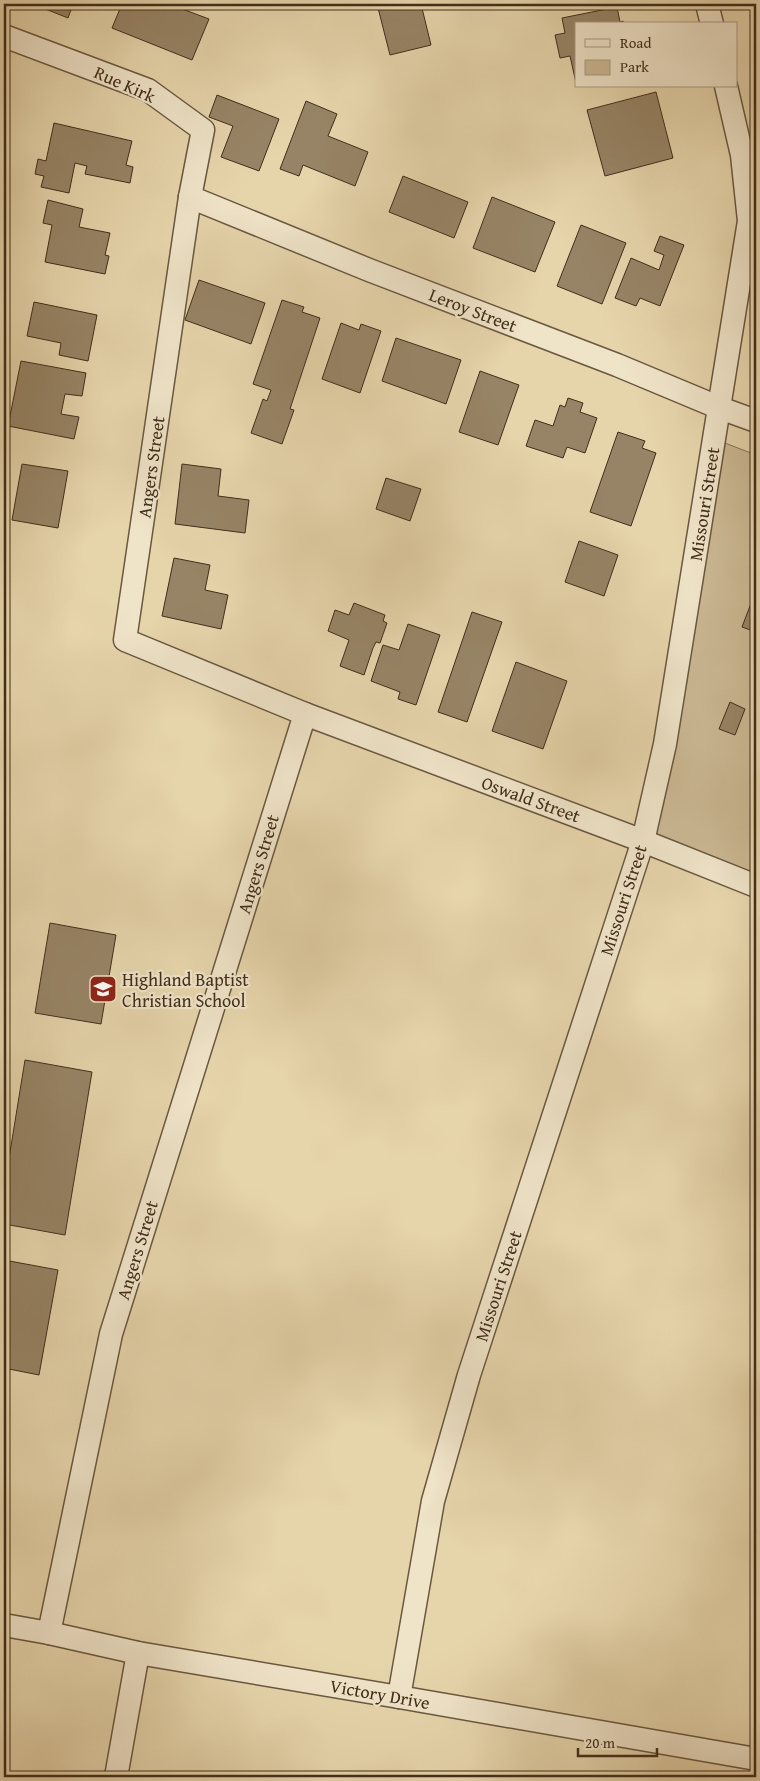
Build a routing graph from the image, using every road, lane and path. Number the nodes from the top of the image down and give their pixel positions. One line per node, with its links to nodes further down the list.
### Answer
1 (707, 4): 2 (street)
2 (712, 22)
3 (4, 36): 5 (street, Rue Kirk)
4 (726, 88): 6 (street, Missouri Street)
5 (190, 197): 6 (street, Leroy Street); 8 (street, Angers Street)
6 (720, 408): 7 (street, Leroy Street); 9 (street, Missouri Street)
7 (756, 421)
8 (304, 714): 9 (street, Oswald Street); 12 (street, Angers Street)
9 (643, 841): 10 (street, Oswald Street); 14 (street, Missouri Street)
10 (756, 886)
11 (4, 1625): 12 (street, Victory Drive)
12 (49, 1633): 13 (street, Victory Drive)
13 (138, 1654): 14 (street, Victory Drive); 16 (street)
14 (399, 1697): 15 (street, Victory Drive)
15 (756, 1759)
16 (116, 1777)

